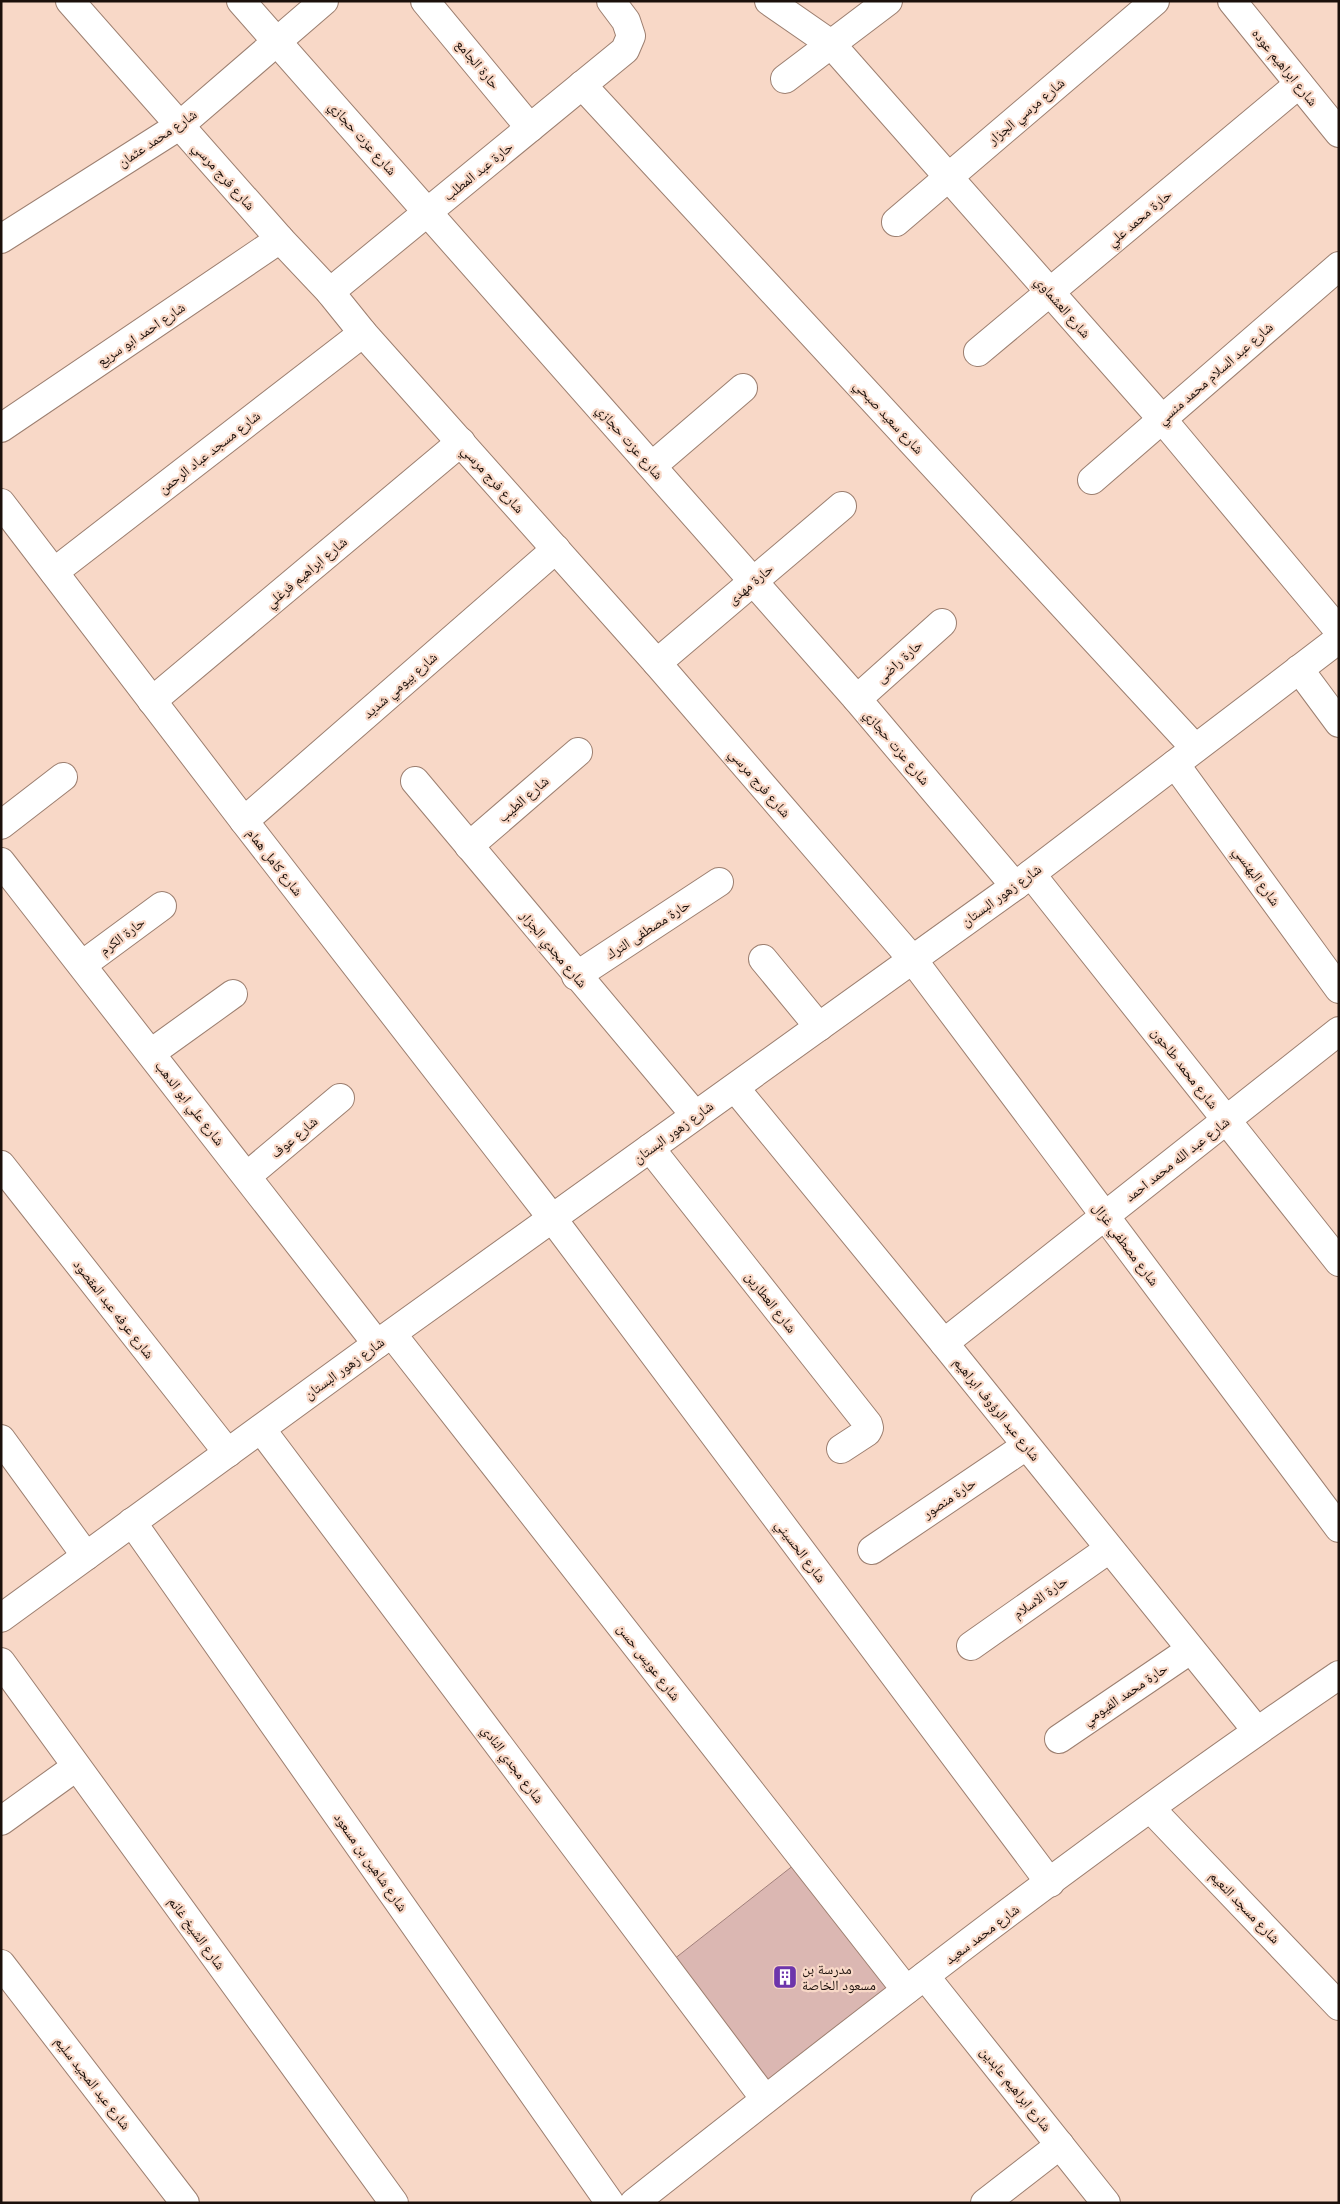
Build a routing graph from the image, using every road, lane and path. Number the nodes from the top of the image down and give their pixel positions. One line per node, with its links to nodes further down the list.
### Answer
1 (70, 1): 15 (street, شارع فرج مرسي)
2 (241, 1): 10 (street, شارع عزت حجازي)
3 (324, 1): 10 (street, شارع محمد عثمان)
4 (425, 1): 16 (street, حارة الجامع)
5 (611, 1): 14 (street, حارة عبد المطلب)
6 (769, 1): 11 (street, شارع العشماوي)
7 (888, 1): 11 (street)
8 (1155, 1): 18 (street, شارع مرسي الجزار)
9 (1232, 1): 13 (street, شارع ابراهيم عوده)
10 (278, 43): 15 (street, شارع محمد عثمان); 19 (street, شارع عزت حجازي)
11 (831, 44): 12 (street); 18 (street, شارع العشماوي)
12 (785, 79)
13 (1299, 84): 17 (street, شارع ابراهيم عوده); 25 (street, حارة محمد علي)
14 (582, 85): 16 (street, حارة عبد المطلب); 48 (street, شارع سعيد صبحي)
15 (179, 126): 21 (street, شارع محمد عثمان); 22 (street, شارع فرج مرسي)
16 (530, 128): 19 (street, حارة عبد المطلب)
17 (1339, 133)
18 (948, 177): 20 (street, شارع مرسي الجزار); 25 (street, شارع العشماوي)
19 (428, 211): 24 (street, حارة عبد المطلب); 32 (street, شارع عزت حجازي)
20 (896, 222)
21 (1, 239)
22 (280, 240): 24 (street, شارع فرج مرسي); 30 (street, شارع احمد ابو سريع)
23 (1339, 266): 29 (street, شارع عبد السلام محمد منسي)
24 (330, 292): 26 (street, شارع فرج مرسي)
25 (1050, 292): 27 (street, حارة محمد علي); 29 (street, شارع العشماوي)
26 (363, 333): 31 (street, شارع فرج مرسي); 37 (street, شارع مسجد عباد الرحمن)
27 (978, 352)
28 (743, 388): 32 (street)
29 (1162, 419): 33 (street, شارع عبد السلام محمد منسي); 40 (street, شارع العشماوي)
30 (1, 428)
31 (461, 442): 36 (street, شارع فرج مرسي); 45 (street, شارع ابراهيم فرغلي)
32 (652, 466): 38 (street, شارع عزت حجازي)
33 (1092, 480)
34 (1, 503): 37 (street, شارع كامل همام)
35 (842, 506): 38 (street, حارة مهدى)
36 (556, 549): 42 (street, شارع فرج مرسي); 51 (street, شارع بيومي شديد)
37 (54, 572): 45 (street, شارع كامل همام)
38 (753, 582): 42 (street, حارة مهدى); 44 (street, شارع عزت حجازي)
39 (942, 623): 44 (street, حارة راضى)
40 (1339, 631)
41 (1339, 639): 43 (street, شارع زهور البستان)
42 (657, 663): 59 (street, شارع فرج مرسي)
43 (1299, 669): 46 (street); 48 (street, شارع زهور البستان)
44 (857, 699): 55 (street, شارع عزت حجازي)
45 (152, 701): 51 (street, شارع كامل همام)
46 (1339, 723)
47 (578, 752): 53 (street, شارع الطيب)
48 (1185, 756): 55 (street, شارع زهور البستان); 62 (street, شارع البهنسي)
49 (63, 777): 52 (street)
50 (415, 781): 53 (street, شارع مجدي الجزار)
51 (244, 821): 75 (street, شارع كامل همام)
52 (1, 825)
53 (469, 846): 61 (street, شارع مجدي الجزار)
54 (1, 862): 60 (street, شارع علي ابو الدهب)
55 (1023, 880): 59 (street, شارع زهور البستان); 70 (street, شارع محمد طاحون)
56 (719, 882): 61 (street, حارة مصطفى الترك)
57 (162, 906): 60 (street, حارة الكرم)
58 (763, 959): 64 (street)
59 (913, 960): 64 (street, شارع زهور البستان); 74 (street, شارع مصطفي غزال)
60 (82, 965): 66 (street, شارع علي ابو الدهب)
61 (576, 976): 69 (street, شارع مجدي الجزار)
62 (1339, 989)
63 (233, 994): 66 (street)
64 (820, 1027): 67 (street, شارع زهور البستان)
65 (1339, 1031): 70 (street, شارع عبد الله محمد احمد)
66 (151, 1053): 73 (street, شارع علي ابو الدهب)
67 (735, 1088): 69 (street, شارع زهور البستان); 78 (street, شارع عبد الرؤوف ابراهيم)
68 (340, 1098): 73 (street, شارع عوف)
69 (695, 1115): 71 (street, شارع زهور البستان)
70 (1226, 1120): 74 (street, شارع عبد الله محمد احمد); 76 (street, شارع محمد طاحون)
71 (650, 1148): 75 (street, شارع زهور البستان); 82 (street, شارع العطارين)
72 (1, 1165): 83 (street, شارع عرفه عبد المقصود)
73 (247, 1176): 77 (street, شارع علي ابو الدهب)
74 (1105, 1216): 78 (street, شارع عبد الله محمد احمد); 85 (street, شارع مصطفي غزال)
75 (552, 1218): 77 (street, شارع زهور البستان); 99 (street, شارع الحسيني)
76 (1339, 1262)
77 (384, 1339): 79 (street, شارع زهور البستان); 101 (street, شارع عويس حسن)
78 (944, 1343): 81 (street, شارع عبد الرؤوف ابراهيم)
79 (261, 1429): 83 (street, شارع زهور البستان); 103 (street, شارع مجدي النادي)
80 (1, 1439): 88 (street)
81 (1026, 1446): 86 (street, شارع عبد الرؤوف ابراهيم); 87 (street, حارة منصور)
82 (841, 1449)
83 (228, 1453): 84 (street, شارع زهور البستان)
84 (132, 1522): 88 (street, شارع زهور البستان); 107 (street, شارع شاهين بن مسعود)
85 (1339, 1528)
86 (1109, 1548): 90 (street, حارة الاسلام); 91 (street, شارع عبد الرؤوف ابراهيم)
87 (872, 1550)
88 (86, 1556): 89 (street, شارع زهور البستان)
89 (1, 1618)
90 (970, 1646)
91 (1190, 1650): 94 (street, شارع عبد الرؤوف ابراهيم); 95 (street, حارة محمد الفيومي)
92 (1, 1662): 96 (street, شارع الشيخ غانم)
93 (1339, 1675): 94 (street, شارع محمد سعيد)
94 (1256, 1731): 97 (street, شارع محمد سعيد)
95 (1059, 1739)
96 (76, 1767): 98 (street); 106 (street, شارع الشيخ غانم)
97 (1151, 1808): 99 (street, شارع محمد سعيد); 102 (street, شارع مسجد النعيم)
98 (1, 1821)
99 (1050, 1883): 101 (street, شارع محمد سعيد)
100 (3, 1971): 105 (street, شارع عبد المجيد سليم)
101 (916, 1983): 103 (street, شارع محمد سعيد); 104 (street, شارع ابراهيم عابدين)
102 (1339, 2006)
103 (765, 2099): 108 (street, شارع محمد سعيد)
104 (1060, 2145): 109 (street); 110 (street, شارع ابراهيم عابدين)
105 (185, 2203)
106 (394, 2203)
107 (610, 2203)
108 (634, 2203)
109 (986, 2203)
110 (1106, 2203)

